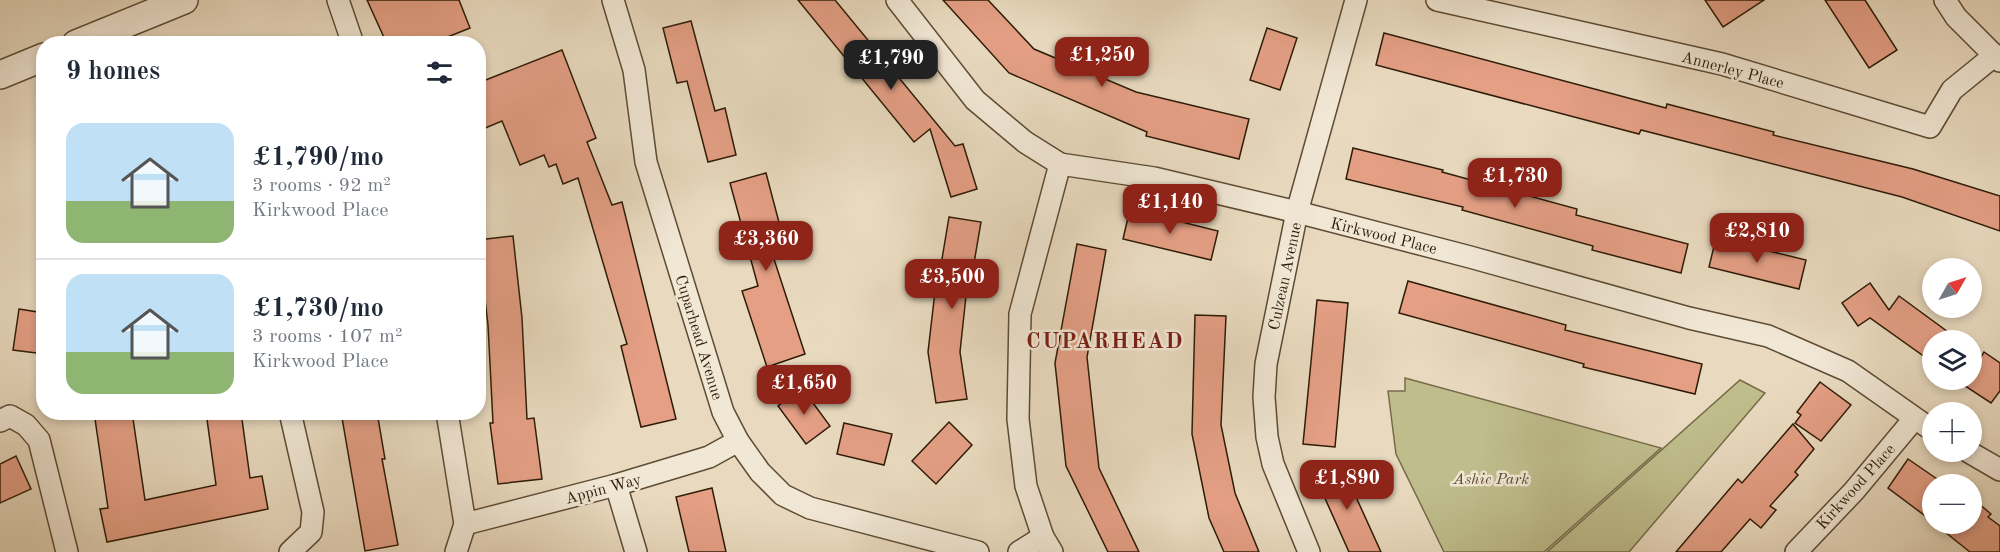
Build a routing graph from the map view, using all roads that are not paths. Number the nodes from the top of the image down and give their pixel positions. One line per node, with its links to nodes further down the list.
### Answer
1 (184, 0): 8 (street)
2 (338, 0): 9 (street)
3 (613, 0): 20 (street, Cuparhead Avenue)
4 (897, 0): 13 (street, Kirkwood Place)
5 (1356, 0): 14 (street, Culzean Avenue)
6 (1437, 0): 10 (street, Annerley Place)
7 (1945, 0): 10 (street, Annerley Place)
8 (96, 36)
9 (350, 36)
10 (1998, 58)
11 (36, 60): 12 (street)
12 (0, 75)
13 (1060, 164): 14 (street, Kirkwood Place); 25 (street)
14 (1297, 212): 15 (street, Kirkwood Place); 32 (street, Culzean Avenue)
15 (1914, 419): 19 (street, Kirkwood Place); 33 (street, Kirkwood Place)
16 (292, 420): 27 (street)
17 (448, 420): 24 (street)
18 (0, 421): 26 (street)
19 (1922, 424)
20 (738, 441): 23 (street, Appin Way); 30 (street, Cuparhead Avenue)
21 (1982, 460): 22 (street)
22 (2000, 470)
23 (616, 485): 24 (street, Appin Way); 29 (street)
24 (465, 524): 28 (street)
25 (1048, 544): 31 (street)
26 (67, 552)
27 (290, 552)
28 (456, 552)
29 (636, 552)
30 (978, 552)
31 (1019, 552)
32 (1309, 552)
33 (1796, 552)

